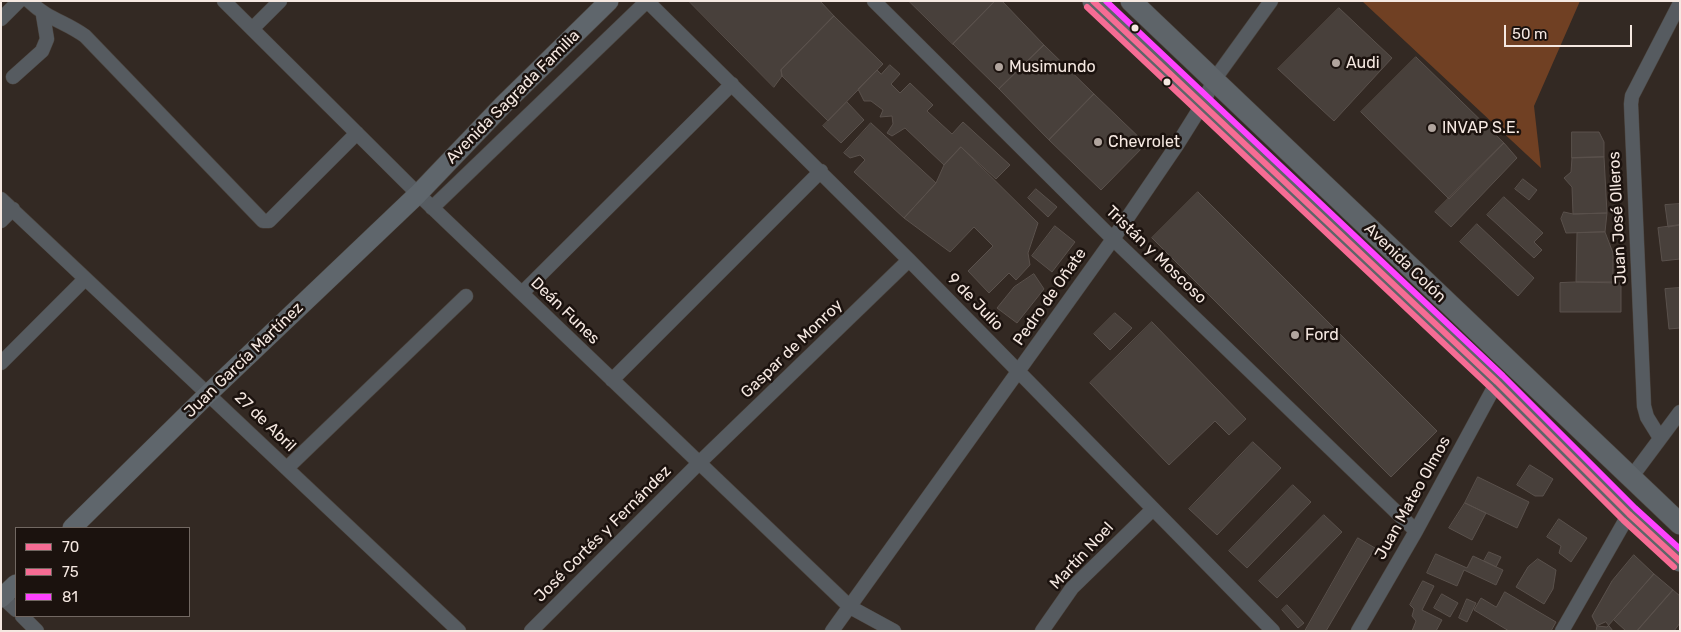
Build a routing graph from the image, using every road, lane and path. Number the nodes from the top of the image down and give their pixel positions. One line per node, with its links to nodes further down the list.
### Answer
1 (19, 1): 13 (street)
2 (29, 1): 12 (street)
3 (224, 1): 14 (street, Deán Funes)
4 (280, 1): 14 (street)
5 (609, 1): 21 (main road, Avenida Sagrada Familia)
6 (647, 1): 17 (street, 9 de Julio); 23 (street)
7 (874, 1): 26 (street, Tristán y Moscoso)
8 (1093, 1): 18 (main road, Avenida Colón)
9 (1131, 1): 16 (main road, Avenida Colón)
10 (1271, 1): 16 (street, Pedro de Oñate)
11 (1680, 3): 37 (street, Juan José Olleros)
12 (43, 15): 15 (street); 19 (street)
13 (1, 19)
14 (252, 29): 19 (street, Deán Funes)
15 (13, 76)
16 (1214, 80): 18 (street, Pedro de Oñate); 40 (main road, Avenida Colón)
17 (732, 84): 20 (street, 9 de Julio); 29 (street)
18 (1202, 105): 26 (street, Pedro de Oñate); 34 (main road, Avenida Colón)
19 (357, 133): 21 (street, Deán Funes)
20 (821, 172): 27 (street, 9 de Julio); 33 (street)
21 (418, 194): 23 (street, Deán Funes); 35 (main road, Juan García Martínez)
22 (1, 199): 24 (street, 27 de Abril)
23 (432, 208): 29 (street, Deán Funes)
24 (12, 210): 25 (street); 28 (street, 27 de Abril)
25 (1, 221)
26 (1112, 239): 32 (street, Pedro de Oñate); 45 (street, Tristán y Moscoso)
27 (909, 260): 32 (street, 9 de Julio); 38 (street, Gaspar de Monroy)
28 (85, 278): 31 (street); 35 (street, 27 de Abril)
29 (522, 293): 33 (street, Deán Funes)
30 (466, 296): 39 (street)
31 (1, 363)
32 (1019, 372): 41 (street, 9 de Julio); 49 (street, Pedro de Oñate)
33 (612, 380): 38 (street, Deán Funes)
34 (1497, 382): 42 (main road, Avenida Colón); 45 (street, Juan Mateo Olmos)
35 (209, 393): 39 (street, 27 de Abril); 44 (main road, Juan García Martínez)
36 (1680, 412): 37 (street)
37 (1660, 438): 40 (street)
38 (699, 462): 49 (street, Deán Funes); 54 (street, José Cortés y Fernández)
39 (287, 468): 53 (street, 27 de Abril)
40 (1630, 479): 43 (main road, Avenida Colón)
41 (1153, 509): 57 (street, Martín Noel); 58 (street, 9 de Julio)
42 (1629, 514): 46 (main road, Avenida Colón); 60 (street)
43 (1680, 524)
44 (73, 527)
45 (1416, 531): 59 (street, Juan Mateo Olmos)
46 (1680, 561)
47 (15, 585): 48 (main road)
48 (2, 597): 50 (street)
49 (850, 607): 55 (street, Pedro de Oñate); 56 (street, Deán Funes)
50 (15, 609)
51 (23, 617): 52 (street)
52 (37, 631)
53 (459, 631)
54 (531, 631)
55 (832, 631)
56 (894, 631)
57 (1042, 631)
58 (1272, 631)
59 (1358, 631)
60 (1562, 631)

